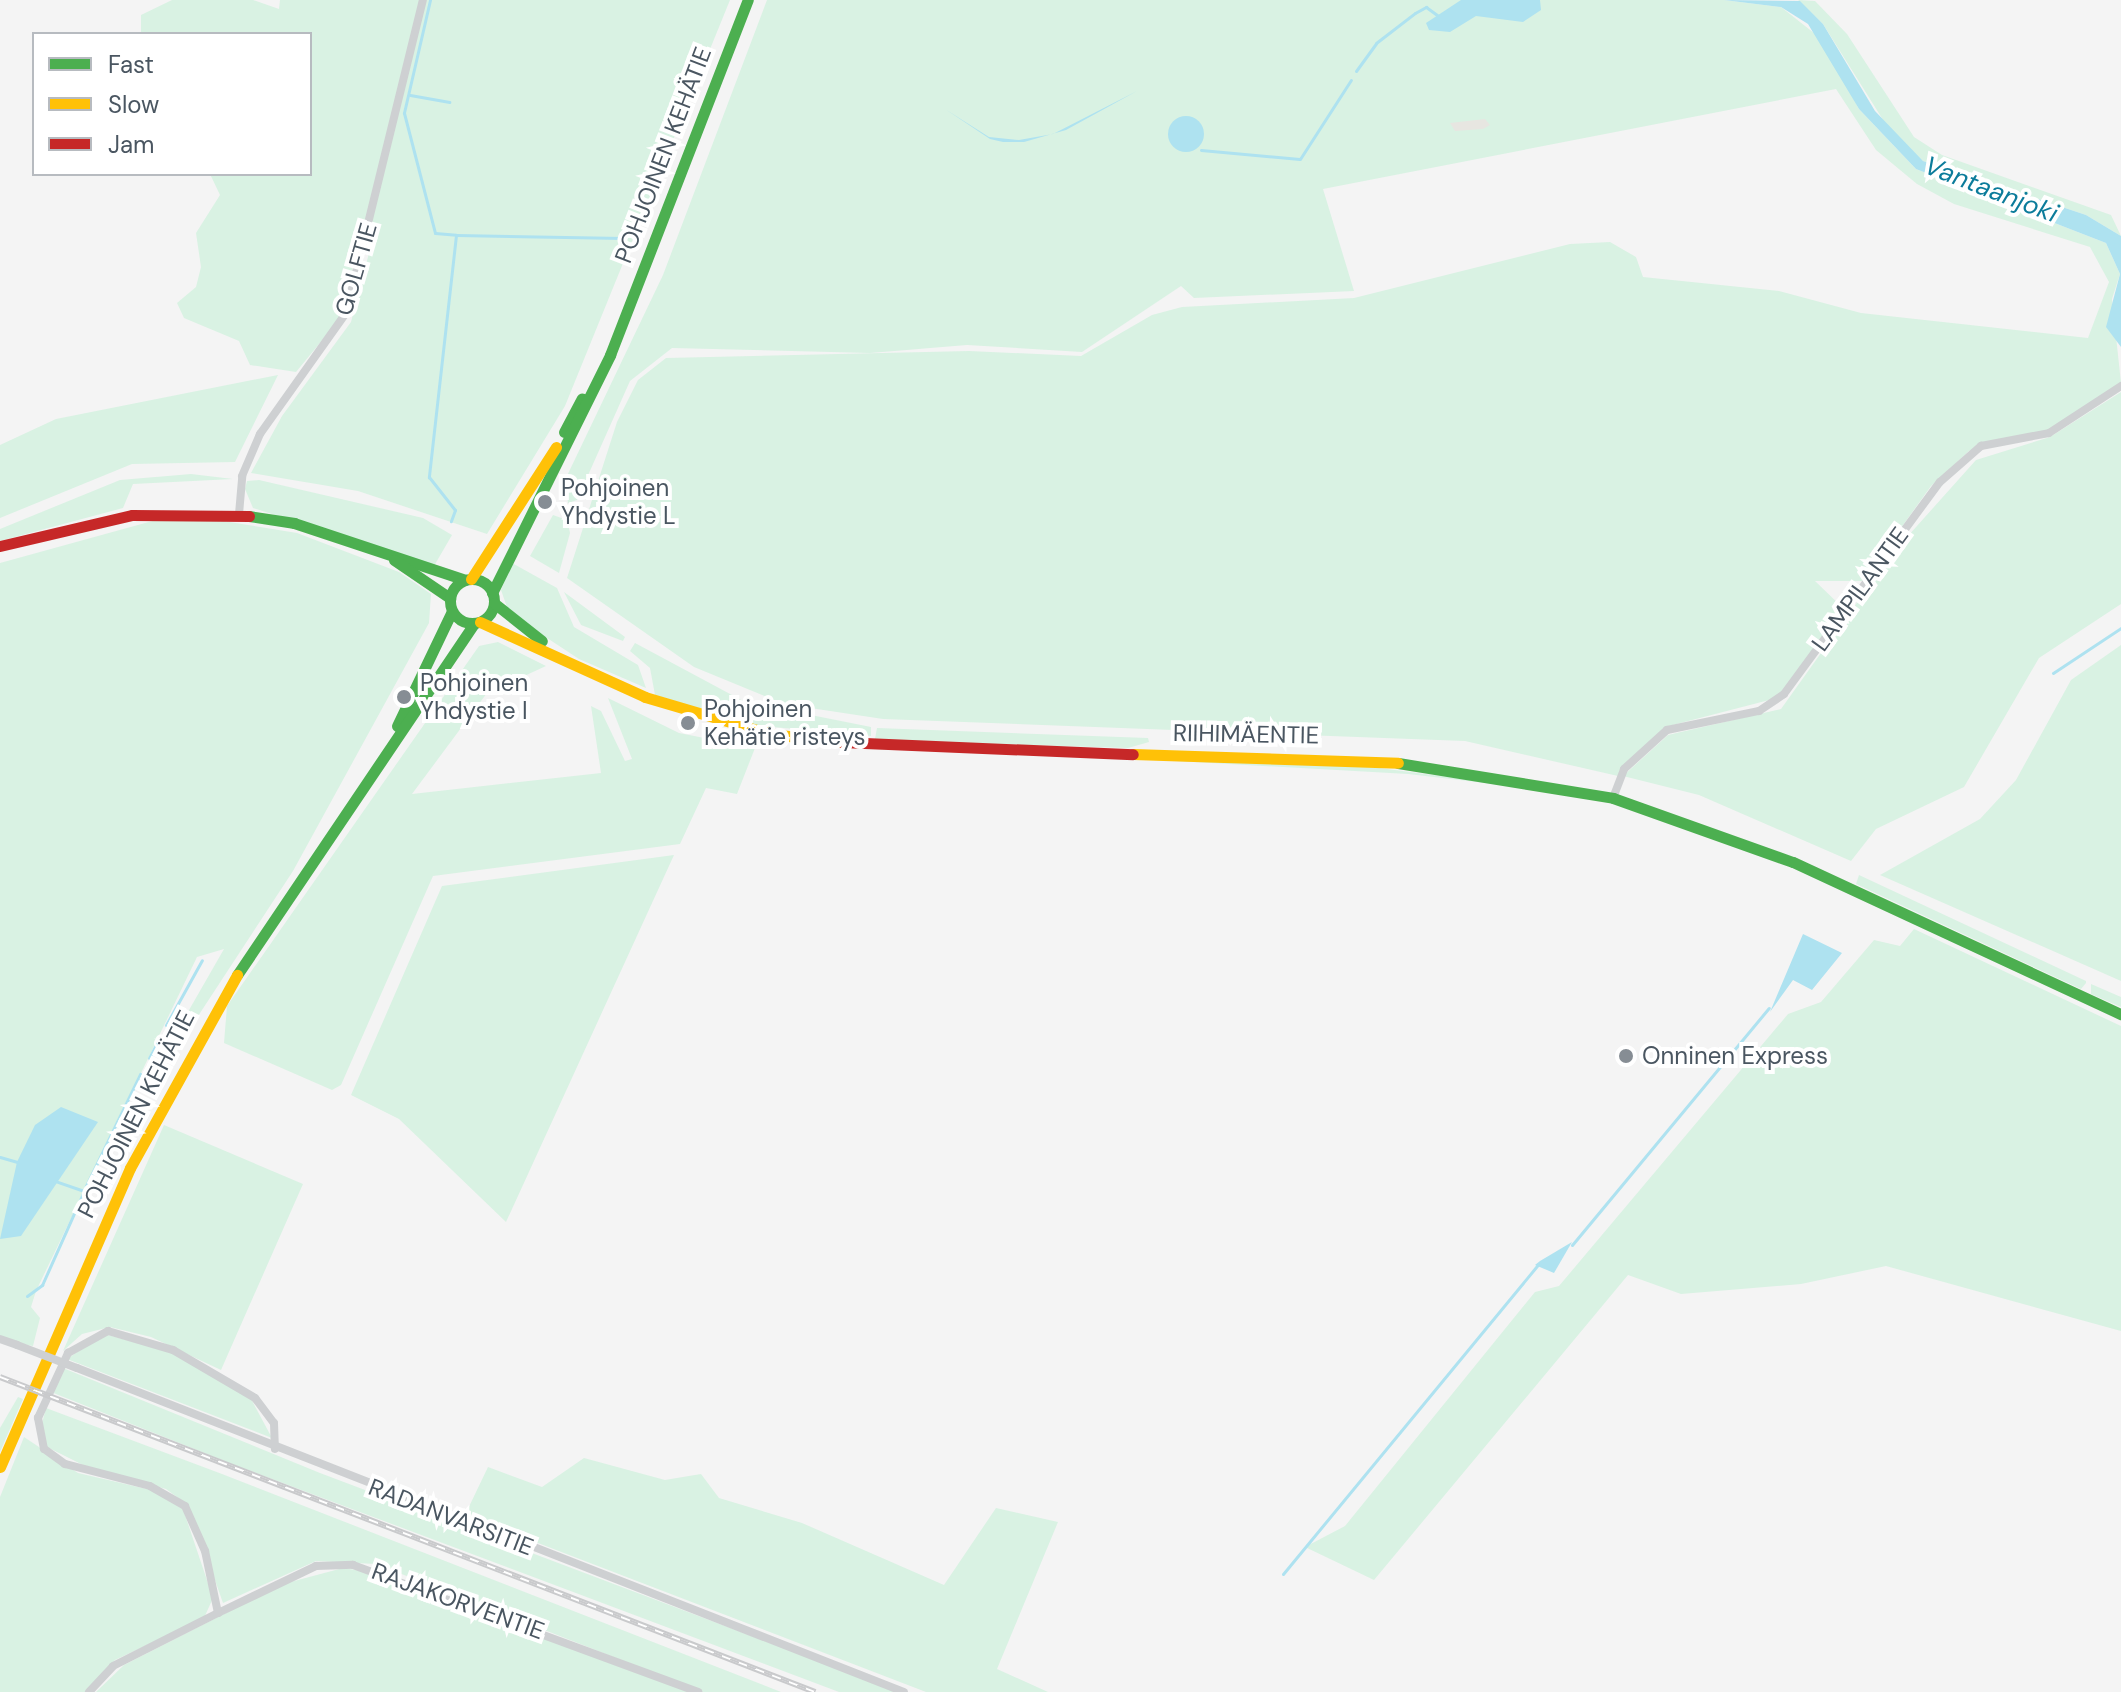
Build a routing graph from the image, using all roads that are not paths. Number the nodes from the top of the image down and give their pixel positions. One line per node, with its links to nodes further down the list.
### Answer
1 (423, 0): 5 (street, GOLFTIE)
2 (748, 0): 3 (main road, POHJOINEN KEHÄTIE)
3 (619, 326): 8 (main road, POHJOINEN KEHÄTIE); 10 (main road, POHJOINEN KEHÄTIE)
4 (2121, 386): 14 (street, LAMPILANTIE)
5 (239, 514): 6 (main road, RIIHIMÄENTIE); 7 (main road, RIIHIMÄENTIE)
6 (0, 546)
7 (388, 555): 8 (main road, RIIHIMÄENTIE); 9 (main road)
8 (468, 580): 9 (main road, POHJOINEN KEHÄTIE); 10 (main road, RIIHIMÄENTIE)
9 (450, 598): 11 (main road)
10 (493, 598): 12 (main road, POHJOINEN KEHÄTIE); 13 (main road, RIIHIMÄENTIE)
11 (452, 611): 12 (main road, RIIHIMÄENTIE); 15 (main road, POHJOINEN KEHÄTIE)
12 (477, 623): 13 (main road, RIIHIMÄENTIE); 15 (main road, POHJOINEN KEHÄTIE)
13 (558, 654): 14 (main road, RIIHIMÄENTIE)
14 (1613, 798): 16 (main road, RIIHIMÄENTIE)
15 (350, 800): 19 (main road, POHJOINEN KEHÄTIE)
16 (2121, 1014)
17 (0, 1339): 18 (street, RADANVARSITIE, bridge)
18 (275, 1449): 20 (street); 23 (street, RADANVARSITIE)
19 (0, 1467)
20 (218, 1613): 21 (street, RAJAKORVENTIE); 22 (street, RAJAKORVENTIE)
21 (89, 1692)
22 (698, 1692)
23 (904, 1692)

